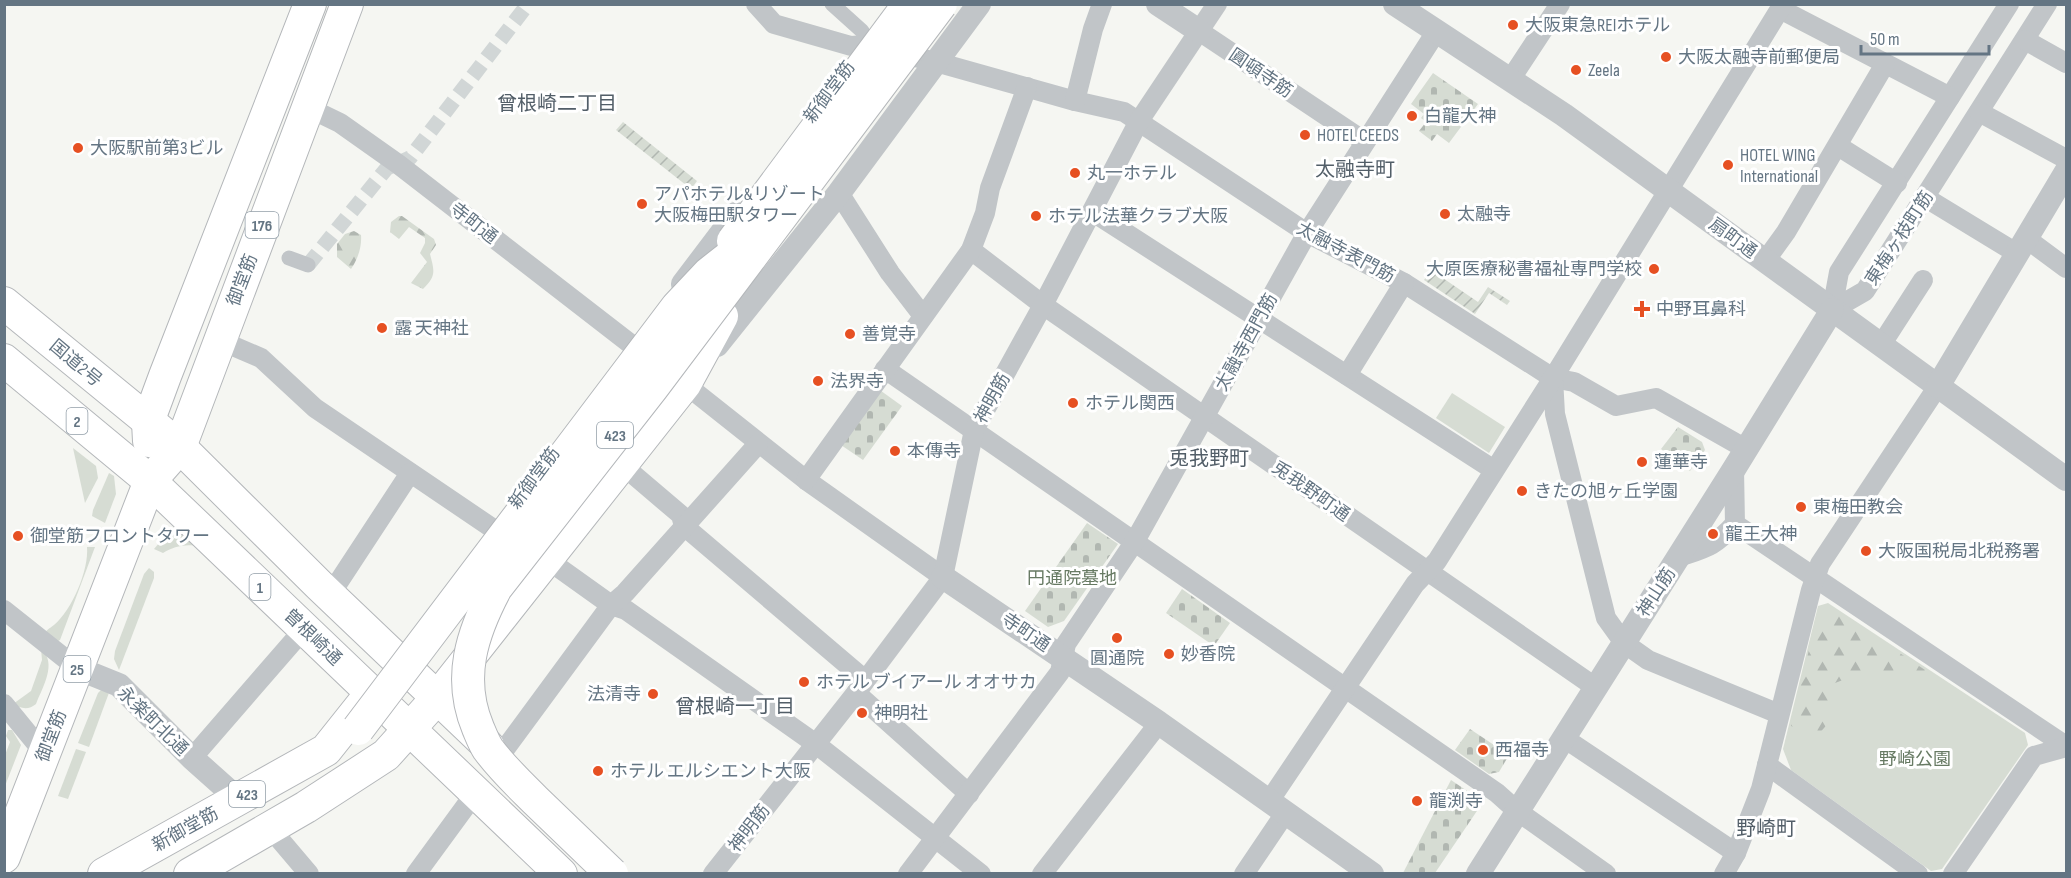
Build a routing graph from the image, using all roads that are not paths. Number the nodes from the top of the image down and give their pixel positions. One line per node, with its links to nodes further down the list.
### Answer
1 (310, 4): 67 (highway, 御堂筋 / 176)
2 (347, 4): 31 (highway, 御堂筋 / 176)
3 (756, 4): 22 (street)
4 (832, 4): 22 (street)
5 (897, 4): 22 (street, 新御堂筋)
6 (909, 4): 59 (highway, bridge)
7 (923, 4): 127 (highway, 423, bridge)
8 (941, 4): 128 (highway, 423, bridge)
9 (956, 4): 64 (highway)
10 (966, 4): 122 (highway, 423, bridge)
11 (979, 4): 24 (street)
12 (1102, 4): 30 (street)
13 (1158, 4): 21 (street, 圓頓寺筋)
14 (1217, 4): 21 (street, 神明筋)
15 (1395, 4): 20 (street, 扇町通)
16 (1560, 4): 27 (street)
17 (2009, 4): 29 (street, 東梅ヶ枝町筋)
18 (2047, 4): 23 (street, 東梅ヶ枝町筋)
19 (1782, 7): 26 (street); 39 (street)
20 (1427, 19): 27 (street, 扇町通); 34 (street, 太融寺西門筋)
21 (1199, 31): 33 (street, 神明筋); 34 (street, 圓頓寺筋)
22 (863, 38): 24 (street, 太融寺表門筋); 59 (street, 新御堂筋)
23 (2025, 40): 25 (street); 32 (street, 東梅ヶ枝町筋)
24 (936, 62): 28 (street, 太融寺表門筋); 40 (street)
25 (2067, 63)
26 (1885, 64): 29 (street); 35 (street)
27 (1510, 80): 39 (street, 扇町通)
28 (1027, 87): 30 (street, 太融寺表門筋); 45 (street)
29 (1950, 97): 38 (street, 東梅ヶ枝町筋)
30 (1075, 101): 33 (street, 太融寺表門筋)
31 (307, 107): 57 (highway, 御堂筋 / 176); 59 (street, 寺町通)
32 (1979, 112): 36 (street); 41 (street, 東梅ヶ枝町筋)
33 (1139, 121): 42 (street, 神明筋); 43 (street, 太融寺表門筋)
34 (1364, 141): 43 (street, 太融寺西門筋)
35 (1838, 146): 38 (street); 47 (street)
36 (2067, 159)
37 (2067, 172): 44 (street)
38 (1897, 183): 54 (street, 東梅ヶ枝町筋)
39 (1668, 190): 47 (street, 扇町通); 63 (street)
40 (839, 193): 55 (street); 64 (street)
41 (1926, 198): 44 (street); 54 (street, 東梅ヶ枝町筋)
42 (1093, 212): 53 (street, 神明筋); 56 (street)
43 (1307, 233): 51 (street, 太融寺表門筋); 56 (street, 太融寺西門筋)
44 (2022, 247): 49 (street); 65 (street)
45 (971, 250): 53 (street, 兎我野町通); 55 (street)
46 (289, 258): 48 (street)
47 (1765, 261): 54 (street, 扇町通)
48 (308, 265)
49 (2067, 268)
50 (1923, 280): 58 (street)
51 (1404, 283): 62 (street); 63 (street, 太融寺表門筋)
52 (4, 303): 67 (highway, 国道2号)
53 (1043, 305): 66 (street, 兎我野町通); 68 (street, 神明筋)
54 (1832, 310): 58 (street, 扇町通); 71 (street, 神山筋)
55 (923, 316): 61 (street)
56 (1259, 318): 62 (street); 66 (street, 太融寺西門筋)
57 (219, 340): 70 (highway, 御堂筋 / 176); 74 (street)
58 (1881, 345): 65 (street, 扇町通)
59 (635, 348): 64 (street, 寺町通); 80 (highway, 新御堂筋 / 423)
60 (4, 360): 77 (highway, 曽根崎通 / 2)
61 (885, 369): 68 (street); 76 (street)
62 (1347, 375): 73 (street)
63 (1553, 378): 71 (street, 太融寺表門筋); 73 (street); 92 (street)
64 (685, 384): 69 (street, 寺町通); 72 (highway, 423)
65 (1938, 386): 75 (street, 扇町通); 86 (street)
66 (1204, 417): 81 (street, 太融寺西門筋); 84 (street, 兎我野町通)
67 (148, 422): 70 (highway); 77 (highway, 御堂筋 / 176)
68 (974, 430): 81 (street); 85 (street, 神明筋)
69 (758, 444): 76 (street, 寺町通); 79 (street)
70 (180, 447): 77 (highway, 御堂筋 / 176); 87 (highway, 1)
71 (1740, 459): 78 (street); 82 (street, 神山筋)
72 (621, 464): 79 (street); 83 (highway, 423)
73 (1494, 470): 84 (street)
74 (410, 473): 80 (street); 87 (street)
75 (2067, 479)
76 (806, 480): 85 (street, 寺町通)
77 (150, 481): 90 (highway, 曽根崎通 / 1); 95 (highway, 御堂筋 / 25)
78 (1735, 524): 82 (street); 86 (street)
79 (684, 526): 88 (street); 96 (street)
80 (495, 530): 91 (highway, 新御堂筋 / 423)
81 (1135, 541): 93 (street, 太融寺西門筋); 98 (street)
82 (1679, 557): 92 (street, 神山筋)
83 (548, 560): 88 (street); 100 (highway, 423)
84 (1427, 572): 97 (street, 兎我野町通); 98 (street)
85 (943, 577): 93 (street, 寺町通); 96 (street, 神明筋)
86 (1815, 578): 102 (street); 107 (street)
87 (328, 590): 91 (highway); 94 (highway, 1)
88 (611, 605): 106 (street); 109 (street)
89 (4, 610): 95 (street, 永楽町北通)
90 (304, 630): 99 (highway, 曽根崎通 / 1); 110 (street)
91 (419, 632): 94 (highway, 新御堂筋 / 423)
92 (1624, 643): 97 (street, 神山筋); 102 (street)
93 (1062, 657): 103 (street, 寺町通); 113 (street, 太融寺西門筋)
94 (398, 659): 99 (highway, 新御堂筋 / 423); 100 (highway, 1)
95 (78, 668): 108 (highway, 御堂筋 / 25); 110 (street, 永楽町北通)
96 (860, 686): 106 (street, 神明筋); 113 (street)
97 (1595, 687): 105 (street, 神山筋)
98 (1345, 688): 115 (street); 116 (street)
99 (371, 693): 104 (highway, 曽根崎通 / 1); 114 (highway, 新御堂筋 / 423)
100 (438, 697): 104 (highway, 423); 109 (highway, 1)
101 (4, 704): 108 (street)
102 (1779, 714): 111 (street)
103 (1159, 723): 115 (street, 寺町通); 133 (street)
104 (410, 728): 112 (highway, 曽根崎通 / 1); 117 (highway, 423)
105 (1564, 738): 116 (street, 神山筋); 119 (street)
106 (816, 744): 118 (street); 130 (street, 神明筋)
107 (2067, 746): 140 (street)
108 (44, 753): 120 (highway, 御堂筋 / 25)
109 (500, 757): 129 (highway, 1)
110 (192, 758): 114 (street, 永楽町北通)
111 (1767, 765): 119 (street); 139 (street)
112 (476, 792): 125 (street); 126 (highway, 曽根崎通 / 1)
113 (969, 794): 118 (street, 太融寺西門筋)
114 (238, 799): 121 (highway, 新御堂筋 / 423)
115 (1278, 806): 134 (street); 135 (street, 寺町通)
116 (1516, 810): 136 (street, 神山筋); 137 (street)
117 (270, 828): 123 (highway, 423); 124 (street)
118 (936, 838): 131 (street, 太融寺西門筋); 132 (street)
119 (1736, 853): 138 (street)
120 (4, 857)
121 (104, 873)
122 (142, 873)
123 (190, 873)
124 (309, 873)
125 (416, 873)
126 (561, 873)
127 (591, 873)
128 (612, 873)
129 (627, 873)
130 (712, 873)
131 (908, 873)
132 (981, 873)
133 (1042, 873)
134 (1244, 873)
135 (1372, 873)
136 (1478, 873)
137 (1606, 873)
138 (1724, 873)
139 (1918, 873)
140 (1953, 873)

